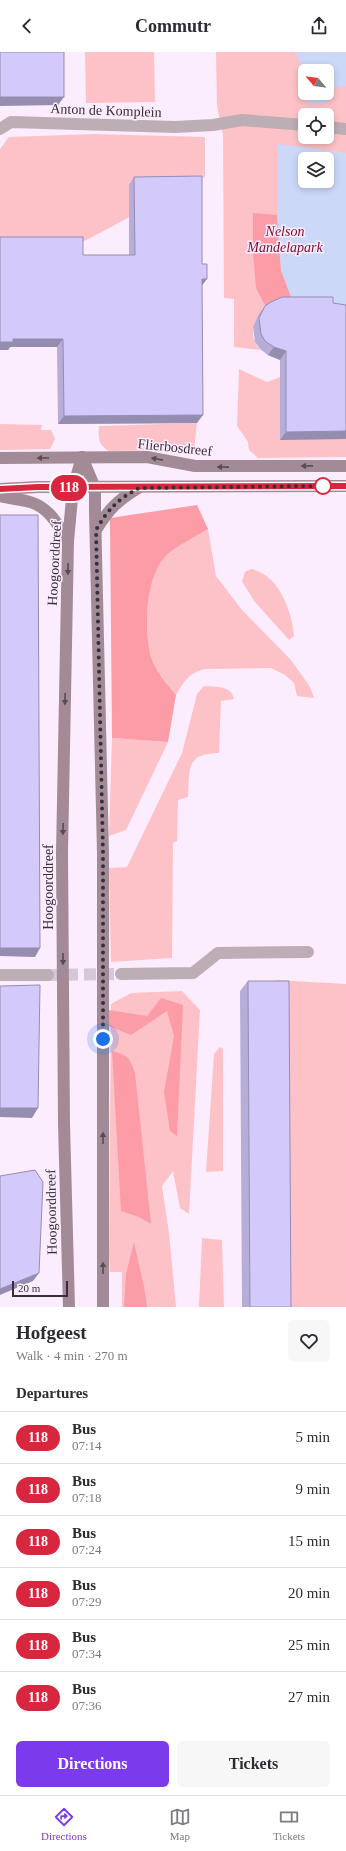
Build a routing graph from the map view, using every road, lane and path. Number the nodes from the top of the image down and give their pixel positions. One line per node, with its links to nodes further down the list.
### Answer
1 (298, 124): 3 (street, Anton de Komplein)
2 (334, 128): 4 (street)
3 (0, 129)
4 (346, 129)
5 (82, 457): 6 (street, Flierbosdreef, one-way to 6); 7 (street, Flierbosdreef, one-way to 5); 9 (street, Hoogoorddreef); 10 (street)
6 (0, 458)
7 (346, 466)
8 (346, 486): 11 (street)
9 (73, 488): 10 (street); 12 (street); 15 (street, Hoogoorddreef)
10 (95, 488): 11 (street); 14 (street)
11 (139, 488): 14 (street)
12 (0, 489)
13 (0, 496): 15 (street)
14 (96, 530): 21 (street, one-way to 14)
15 (68, 541): 20 (street, Hoogoorddreef, one-way to 20)
16 (308, 952): 17 (street)
17 (121, 974)
18 (0, 975): 19 (street)
19 (48, 975)
20 (69, 1307)
21 (103, 1307)

